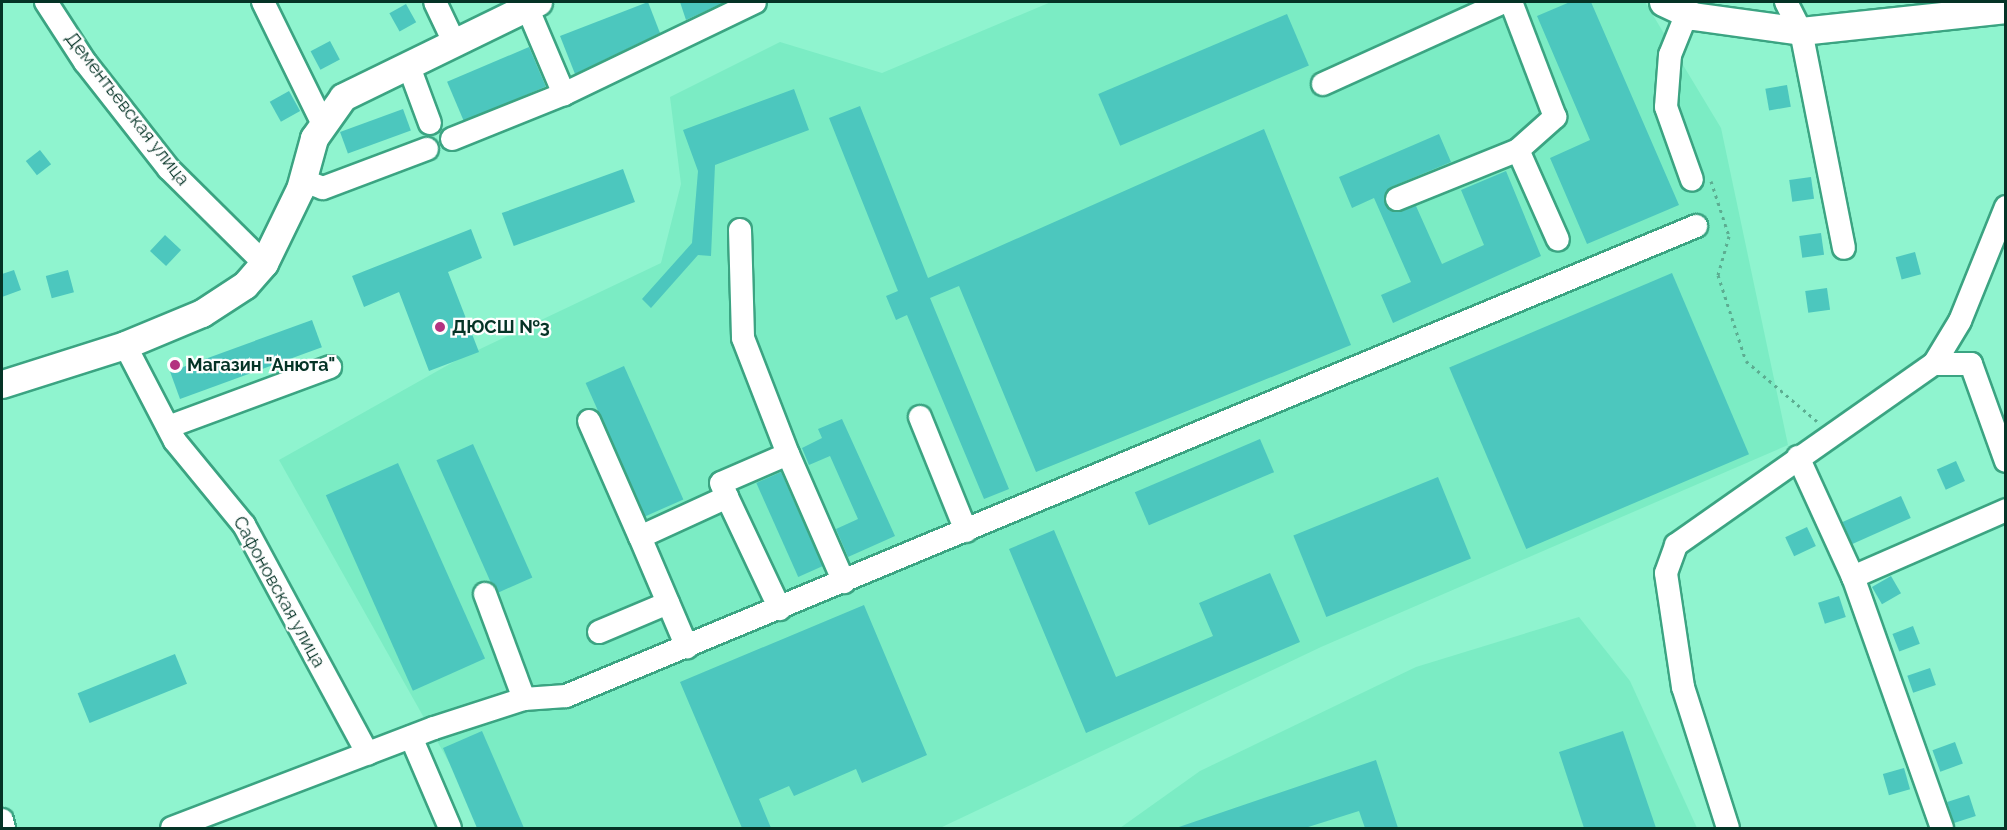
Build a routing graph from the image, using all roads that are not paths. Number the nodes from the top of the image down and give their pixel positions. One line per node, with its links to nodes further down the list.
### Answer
1 (46, 2): 29 (street, Дементьевская улица)
2 (262, 2): 17 (street)
3 (435, 2): 12 (street)
4 (755, 2): 15 (street)
5 (1504, 2): 14 (street)
6 (1511, 2): 20 (street)
7 (1786, 2): 11 (street)
8 (532, 4): 12 (main road); 15 (street)
9 (1675, 7): 11 (main road); 22 (street)
10 (2006, 9): 11 (main road)
11 (1801, 31): 28 (street)
12 (454, 42): 13 (main road)
13 (408, 64): 16 (street); 17 (main road)
14 (1323, 84)
15 (564, 94): 18 (street)
16 (430, 123)
17 (323, 124): 21 (main road)
18 (452, 139)
19 (427, 148): 21 (street)
20 (1518, 150): 23 (street); 27 (street)
21 (303, 180): 29 (main road)
22 (1692, 180)
23 (1397, 199)
24 (2006, 207): 30 (street)
25 (1696, 226): 44 (street)
26 (740, 230): 39 (street)
27 (1558, 240)
28 (1844, 248)
29 (264, 263): 31 (main road)
30 (1960, 321): 32 (street); 33 (street)
31 (124, 345): 35 (main road); 38 (street, Сафоновская улица)
32 (1934, 364): 33 (street); 40 (street)
33 (1971, 364): 41 (street)
34 (330, 368): 38 (street)
35 (2, 384)
36 (920, 417): 44 (street)
37 (589, 421): 45 (street)
38 (168, 427): 55 (street, Сафоновская улица)
39 (788, 454): 42 (street); 47 (street)
40 (1798, 457): 46 (street); 60 (street)
41 (2006, 460)
42 (727, 497): 45 (street); 50 (street)
43 (2006, 510): 46 (street)
44 (966, 531): 47 (street)
45 (640, 537): 49 (street)
46 (1853, 577): 61 (street)
47 (843, 582): 50 (street)
48 (484, 594): 53 (street)
49 (668, 603): 51 (street); 52 (street)
50 (780, 609): 52 (street)
51 (599, 632)
52 (687, 647): 53 (street)
53 (524, 699): 54 (street)
54 (411, 737): 55 (street); 59 (street)
55 (368, 754): 58 (street)
56 (2, 820): 57 (street)
57 (4, 828)
58 (173, 828)
59 (450, 828)
60 (1728, 828)
61 (1942, 828)

